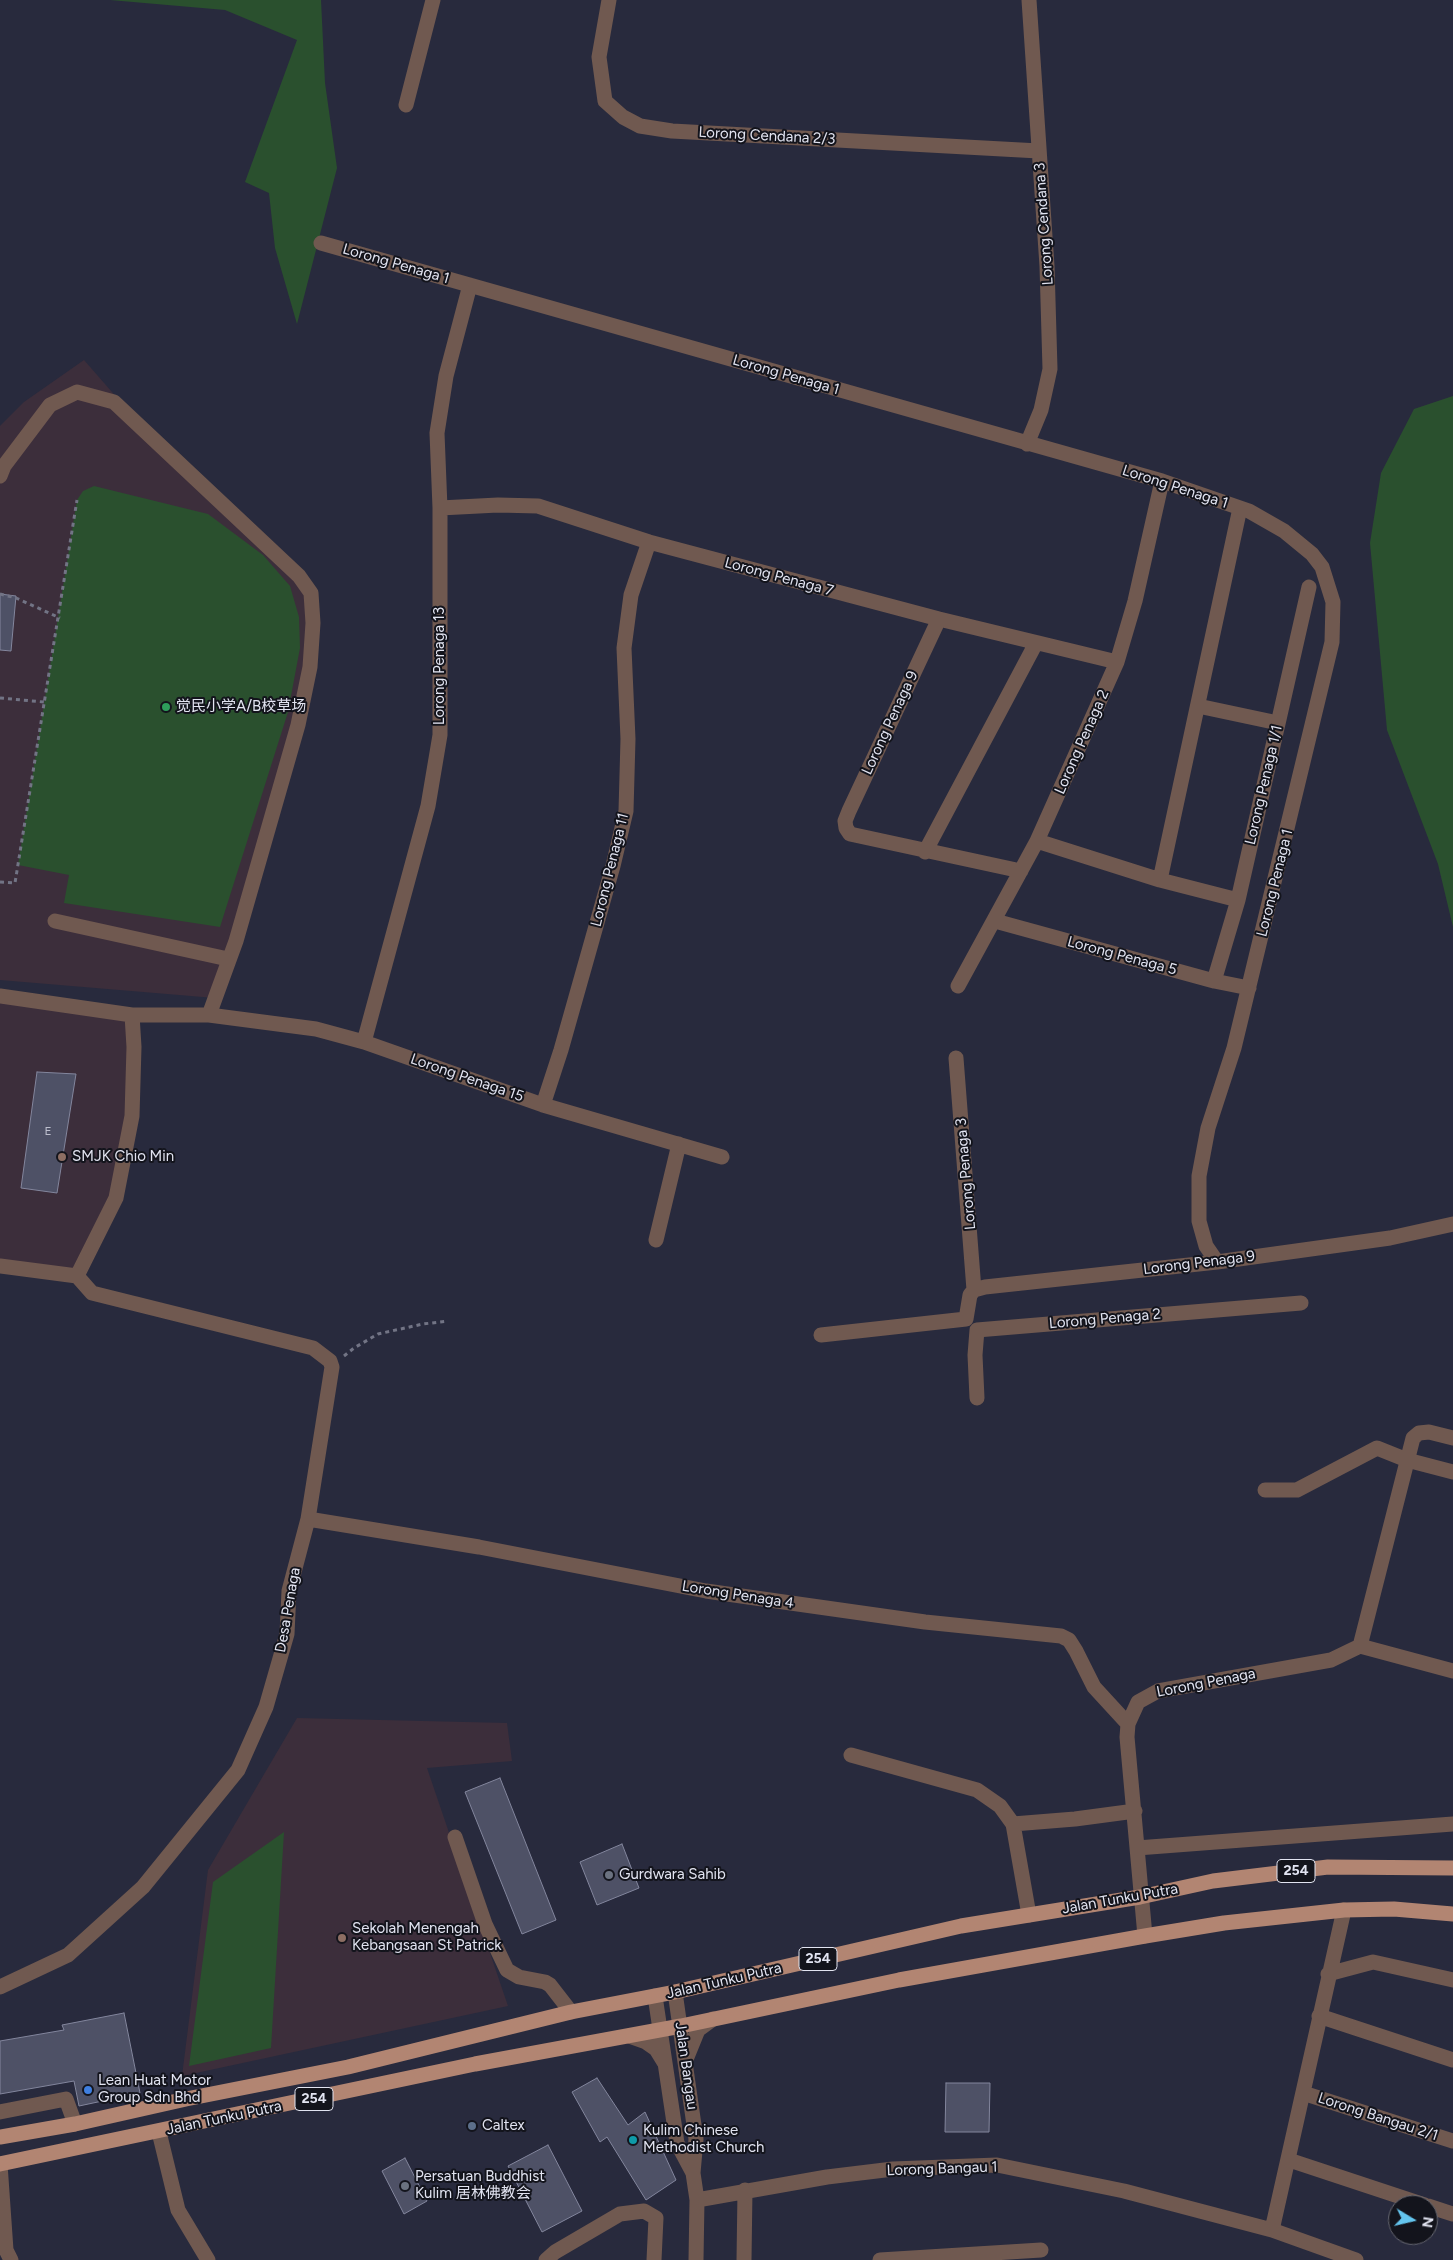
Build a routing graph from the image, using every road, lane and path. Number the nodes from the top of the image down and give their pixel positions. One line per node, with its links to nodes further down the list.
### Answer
1 (433, 0): 4 (street)
2 (609, 0): 5 (street, Lorong Cendana 2/3)
3 (1029, 0): 5 (street, Lorong Cendana 3)
4 (406, 105)
5 (1039, 151): 8 (street, Lorong Cendana 3)
6 (321, 243): 7 (street, Lorong Penaga 1)
7 (470, 285): 8 (street, Lorong Penaga 1); 12 (street, Lorong Penaga 13)
8 (1027, 444): 10 (street, Lorong Penaga 1)
9 (0, 476): 33 (street)
10 (1162, 481): 13 (street, Lorong Penaga 1); 20 (street, Lorong Penaga 2)
11 (77, 500): 17 (path)
12 (440, 508): 14 (street, Lorong Penaga 7); 40 (street, Lorong Penaga 13)
13 (1240, 508): 23 (street); 36 (street, Lorong Penaga 1)
14 (649, 542): 18 (street, Lorong Penaga 7); 42 (street, Lorong Penaga 11)
15 (1310, 587): 24 (street, Lorong Penaga 1/1)
16 (0, 594): 17 (path)
17 (60, 618): 22 (path)
18 (939, 619): 19 (street, Lorong Penaga 7); 26 (street, Lorong Penaga 9)
19 (1036, 643): 20 (street, Lorong Penaga 7); 26 (street)
20 (1117, 662): 25 (street, Lorong Penaga 2)
21 (0, 698): 22 (path)
22 (44, 702): 29 (path)
23 (1198, 706): 24 (street); 28 (street)
24 (1278, 723): 30 (street, Lorong Penaga 1/1)
25 (1037, 841): 27 (street, Lorong Penaga 2); 28 (street)
26 (925, 852): 27 (street)
27 (1021, 871): 32 (street, Lorong Penaga 2)
28 (1160, 880): 30 (street)
29 (0, 882)
30 (1238, 900): 34 (street, Lorong Penaga 1/1)
31 (56, 921): 33 (street)
32 (995, 922): 34 (street, Lorong Penaga 5); 35 (street, Lorong Penaga 2)
33 (228, 959): 39 (street)
34 (1214, 981): 36 (street, Lorong Penaga 5)
35 (958, 986)
36 (1249, 988): 47 (street, Lorong Penaga 1)
37 (0, 996): 38 (street, Lorong Penaga 15)
38 (132, 1014): 39 (street, Lorong Penaga 15); 49 (street)
39 (209, 1015): 40 (street, Lorong Penaga 15)
40 (364, 1042): 42 (street, Lorong Penaga 15)
41 (956, 1058): 50 (street, Lorong Penaga 3)
42 (543, 1105): 43 (street, Lorong Penaga 15)
43 (679, 1144): 44 (street, Lorong Penaga 15); 46 (street)
44 (722, 1157)
45 (1453, 1224): 47 (street, Lorong Penaga 9)
46 (656, 1240)
47 (1216, 1262): 50 (street, Lorong Penaga 9)
48 (0, 1266): 49 (street)
49 (77, 1276): 56 (street)
50 (974, 1290): 52 (street)
51 (1301, 1303): 54 (street, Lorong Penaga 2)
52 (966, 1319): 54 (street); 55 (street)
53 (448, 1321): 56 (path)
54 (977, 1330): 57 (street)
55 (821, 1335)
56 (332, 1367): 62 (street, Desa Penaga)
57 (977, 1398)
58 (1453, 1438): 59 (street)
59 (1407, 1460): 60 (street); 61 (street); 63 (street)
60 (1453, 1472)
61 (1265, 1490)
62 (308, 1519): 65 (street, Lorong Penaga 4); 80 (street, Desa Penaga)
63 (1360, 1646): 64 (street); 65 (street, Lorong Penaga)
64 (1453, 1671)
65 (1128, 1724): 67 (street, Lorong Penaga)
66 (851, 1755): 68 (street)
67 (1135, 1811): 68 (street); 71 (street, Lorong Penaga)
68 (1013, 1824): 76 (street)
69 (1453, 1824): 71 (street)
70 (455, 1837): 83 (street)
71 (1137, 1848): 73 (street, Lorong Penaga)
72 (1453, 1868): 73 (main road, Jalan Tunku Putra / 254)
73 (1140, 1897): 76 (main road, Jalan Tunku Putra / 254); 77 (street, Lorong Penaga)
74 (1344, 1910): 75 (main road, Jalan Tunku Putra / 254); 77 (main road, Jalan Tunku Putra / 254); 78 (street)
75 (1453, 1914)
76 (1029, 1915): 81 (main road, Jalan Tunku Putra / 254)
77 (1145, 1936): 85 (main road, Jalan Tunku Putra / 254)
78 (1328, 1974): 79 (street); 84 (street)
79 (1453, 1980)
80 (0, 1987)
81 (675, 1992): 82 (main road, Jalan Tunku Putra / 254); 86 (street, Jalan Bangau)
82 (655, 1996): 83 (main road, Jalan Tunku Putra / 254); 87 (street)
83 (571, 2012): 94 (main road, Jalan Tunku Putra / 254)
84 (1319, 2016): 89 (street); 92 (street)
85 (713, 2019): 86 (main road, Jalan Tunku Putra / 254); 90 (street)
86 (681, 2026): 87 (main road, Jalan Tunku Putra / 254); 90 (street, Jalan Bangau)
87 (660, 2030): 88 (main road, Jalan Tunku Putra / 254); 91 (street)
88 (629, 2036): 91 (street); 95 (main road, Jalan Tunku Putra / 254)
89 (1453, 2060)
90 (686, 2062): 100 (street, Jalan Bangau)
91 (666, 2066): 100 (street)
92 (1303, 2093): 97 (street, Lorong Bangau 2/1); 98 (street)
93 (0, 2112): 94 (street)
94 (75, 2124): 96 (main road, Jalan Tunku Putra / 254)
95 (159, 2132): 99 (main road, Jalan Tunku Putra / 254); 110 (street)
96 (0, 2137)
97 (1453, 2141)
98 (1289, 2160): 102 (street); 106 (street)
99 (0, 2164): 109 (street)
100 (693, 2173): 103 (street, Jalan Bangau)
101 (745, 2190): 103 (street, Lorong Bangau 1); 106 (street, Lorong Bangau 1); 113 (street)
102 (1393, 2195)
103 (697, 2200): 112 (street, Jalan Bangau)
104 (1438, 2210): 105 (street)
105 (1453, 2214)
106 (1272, 2230): 115 (street, Lorong Bangau 1)
107 (1041, 2250): 114 (street)
108 (552, 2257): 111 (street)
109 (11, 2260)
110 (208, 2260)
111 (654, 2260)
112 (696, 2260)
113 (744, 2260)
114 (880, 2260)
115 (1356, 2260)

